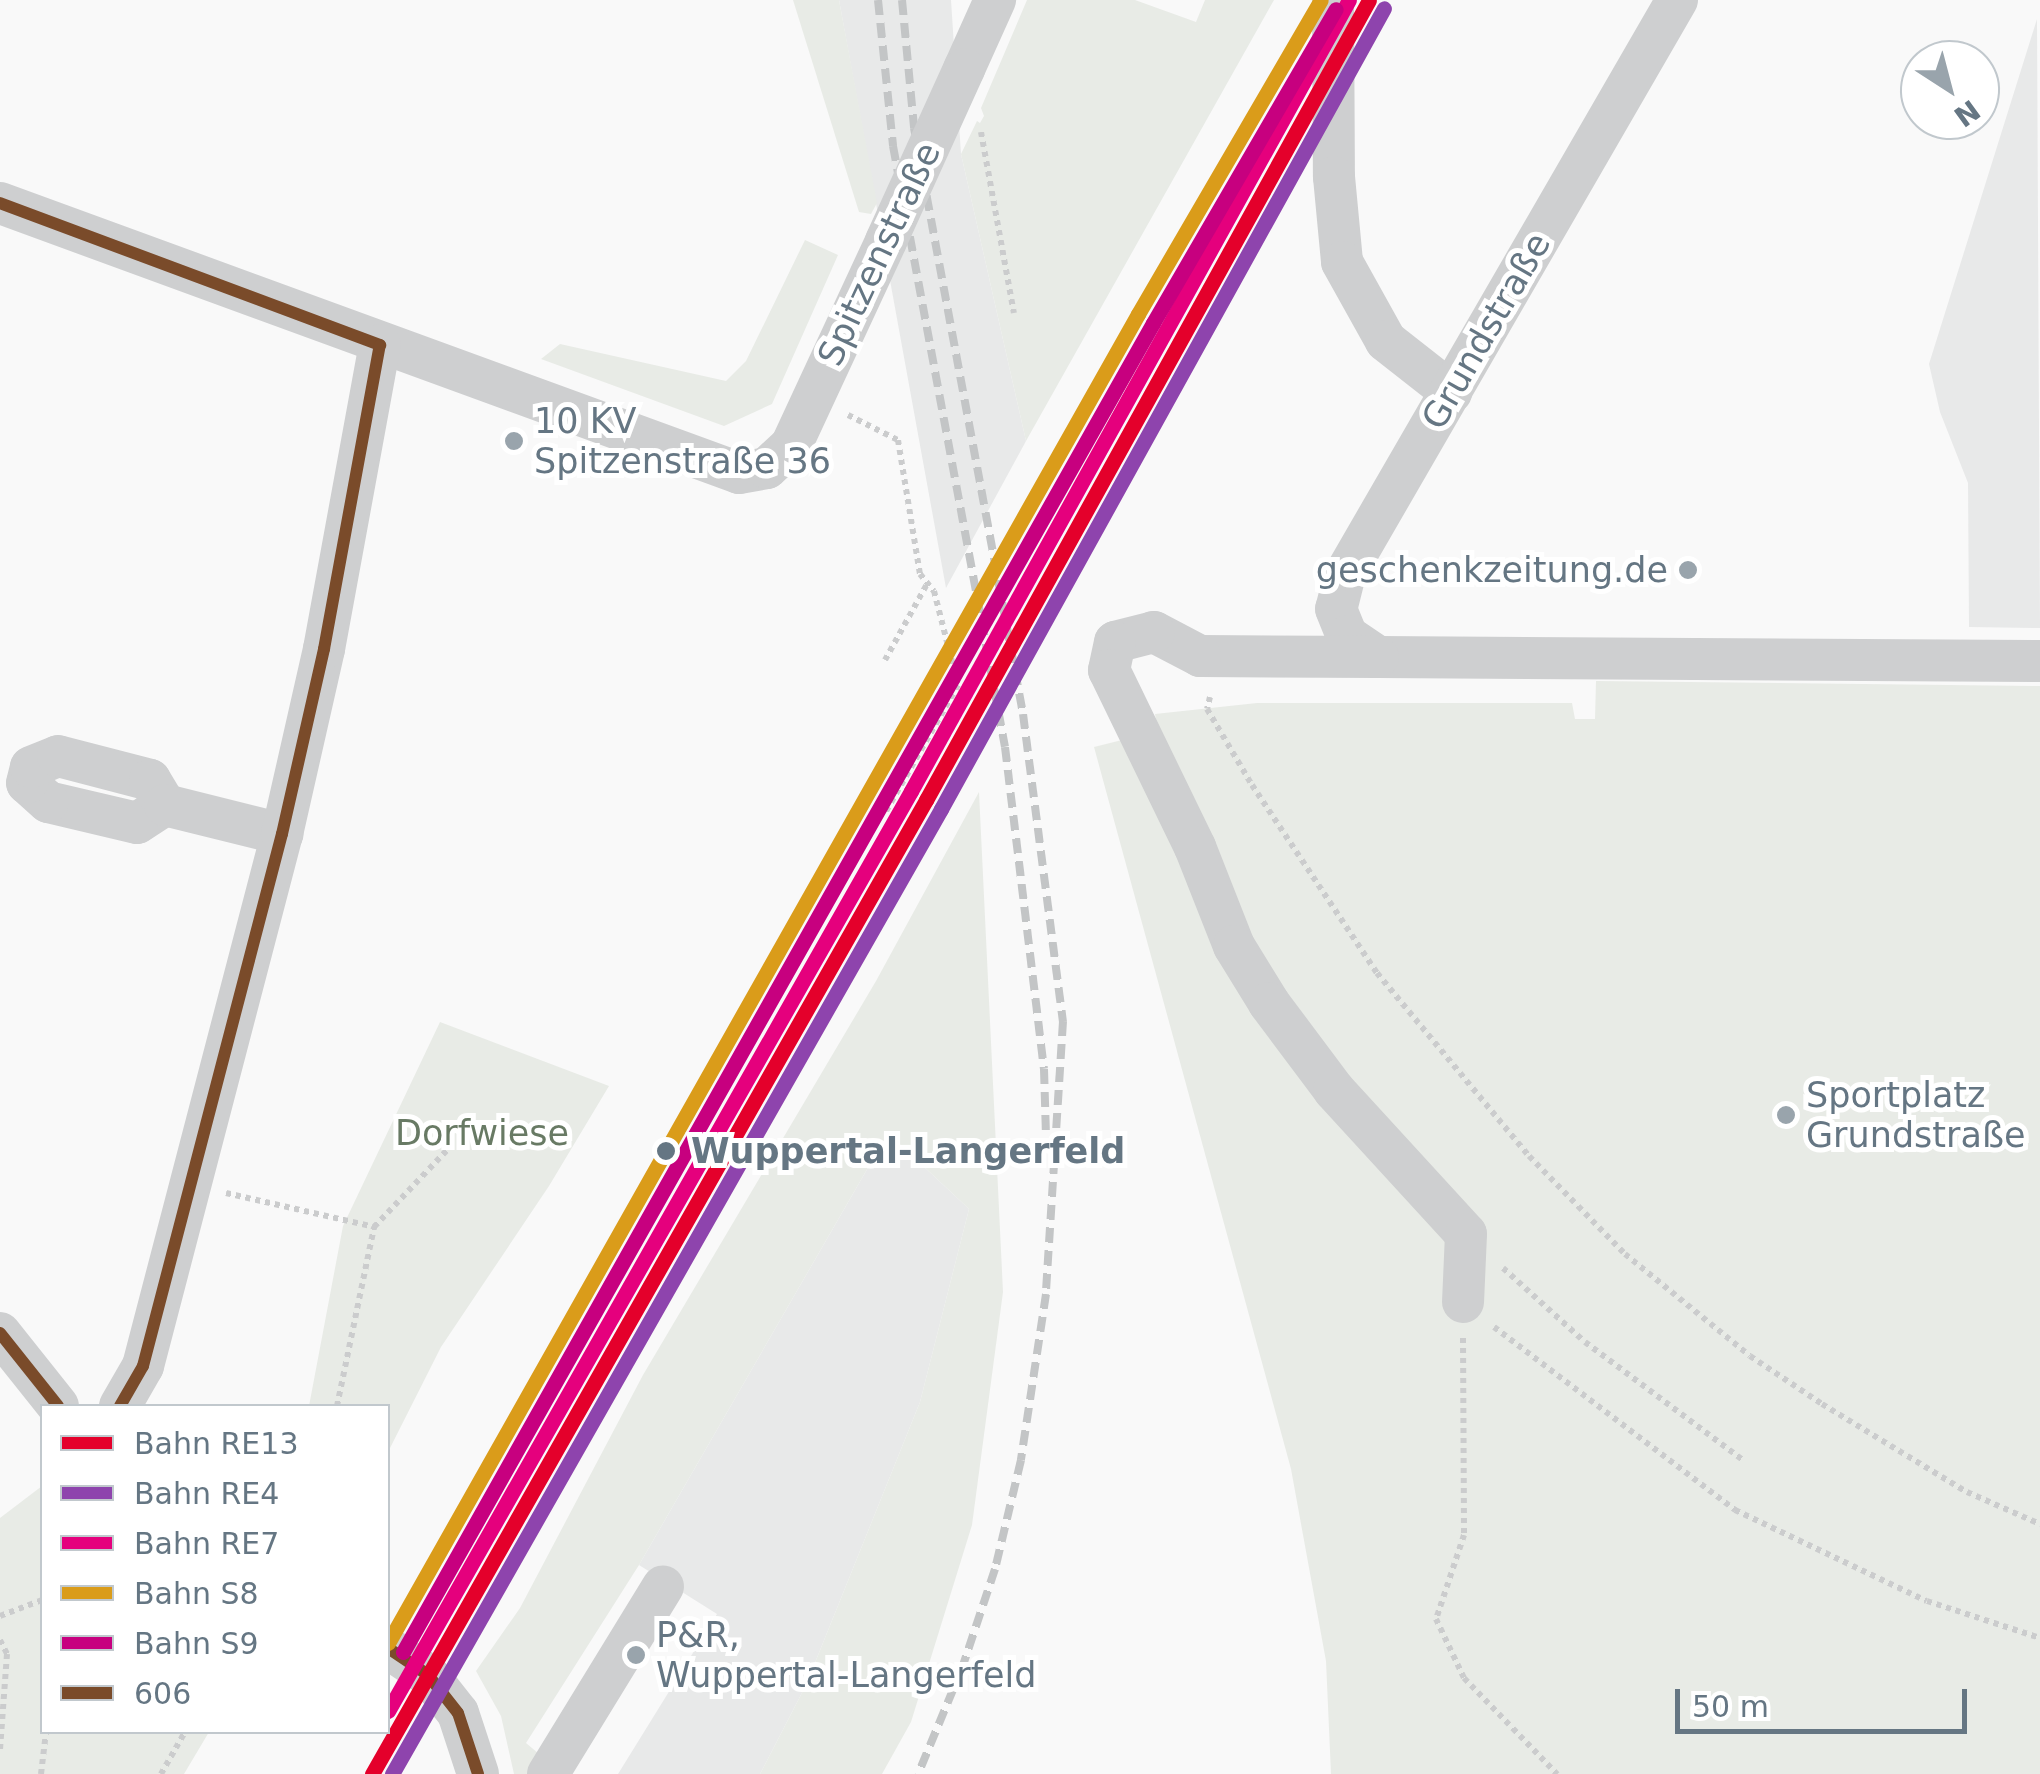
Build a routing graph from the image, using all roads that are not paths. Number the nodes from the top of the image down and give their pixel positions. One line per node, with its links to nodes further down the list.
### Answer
1 (995, 0): 5 (street, Spitzenstraße, bridge)
2 (1333, 0): 6 (street)
3 (1677, 0): 6 (street, Grundstraße)
4 (0, 203): 5 (street, Spitzenstraße)
5 (380, 345): 10 (street)
6 (1451, 392): 7 (street, Grundstraße)
7 (1378, 656): 8 (street); 11 (street)
8 (2040, 661)
9 (165, 805): 10 (street)
10 (282, 834): 14 (street)
11 (1463, 1302)
12 (0, 1333): 13 (street)
13 (56, 1404)
14 (121, 1404)
15 (663, 1586): 18 (street)
16 (390, 1649): 17 (street)
17 (478, 1774)
18 (548, 1774)

